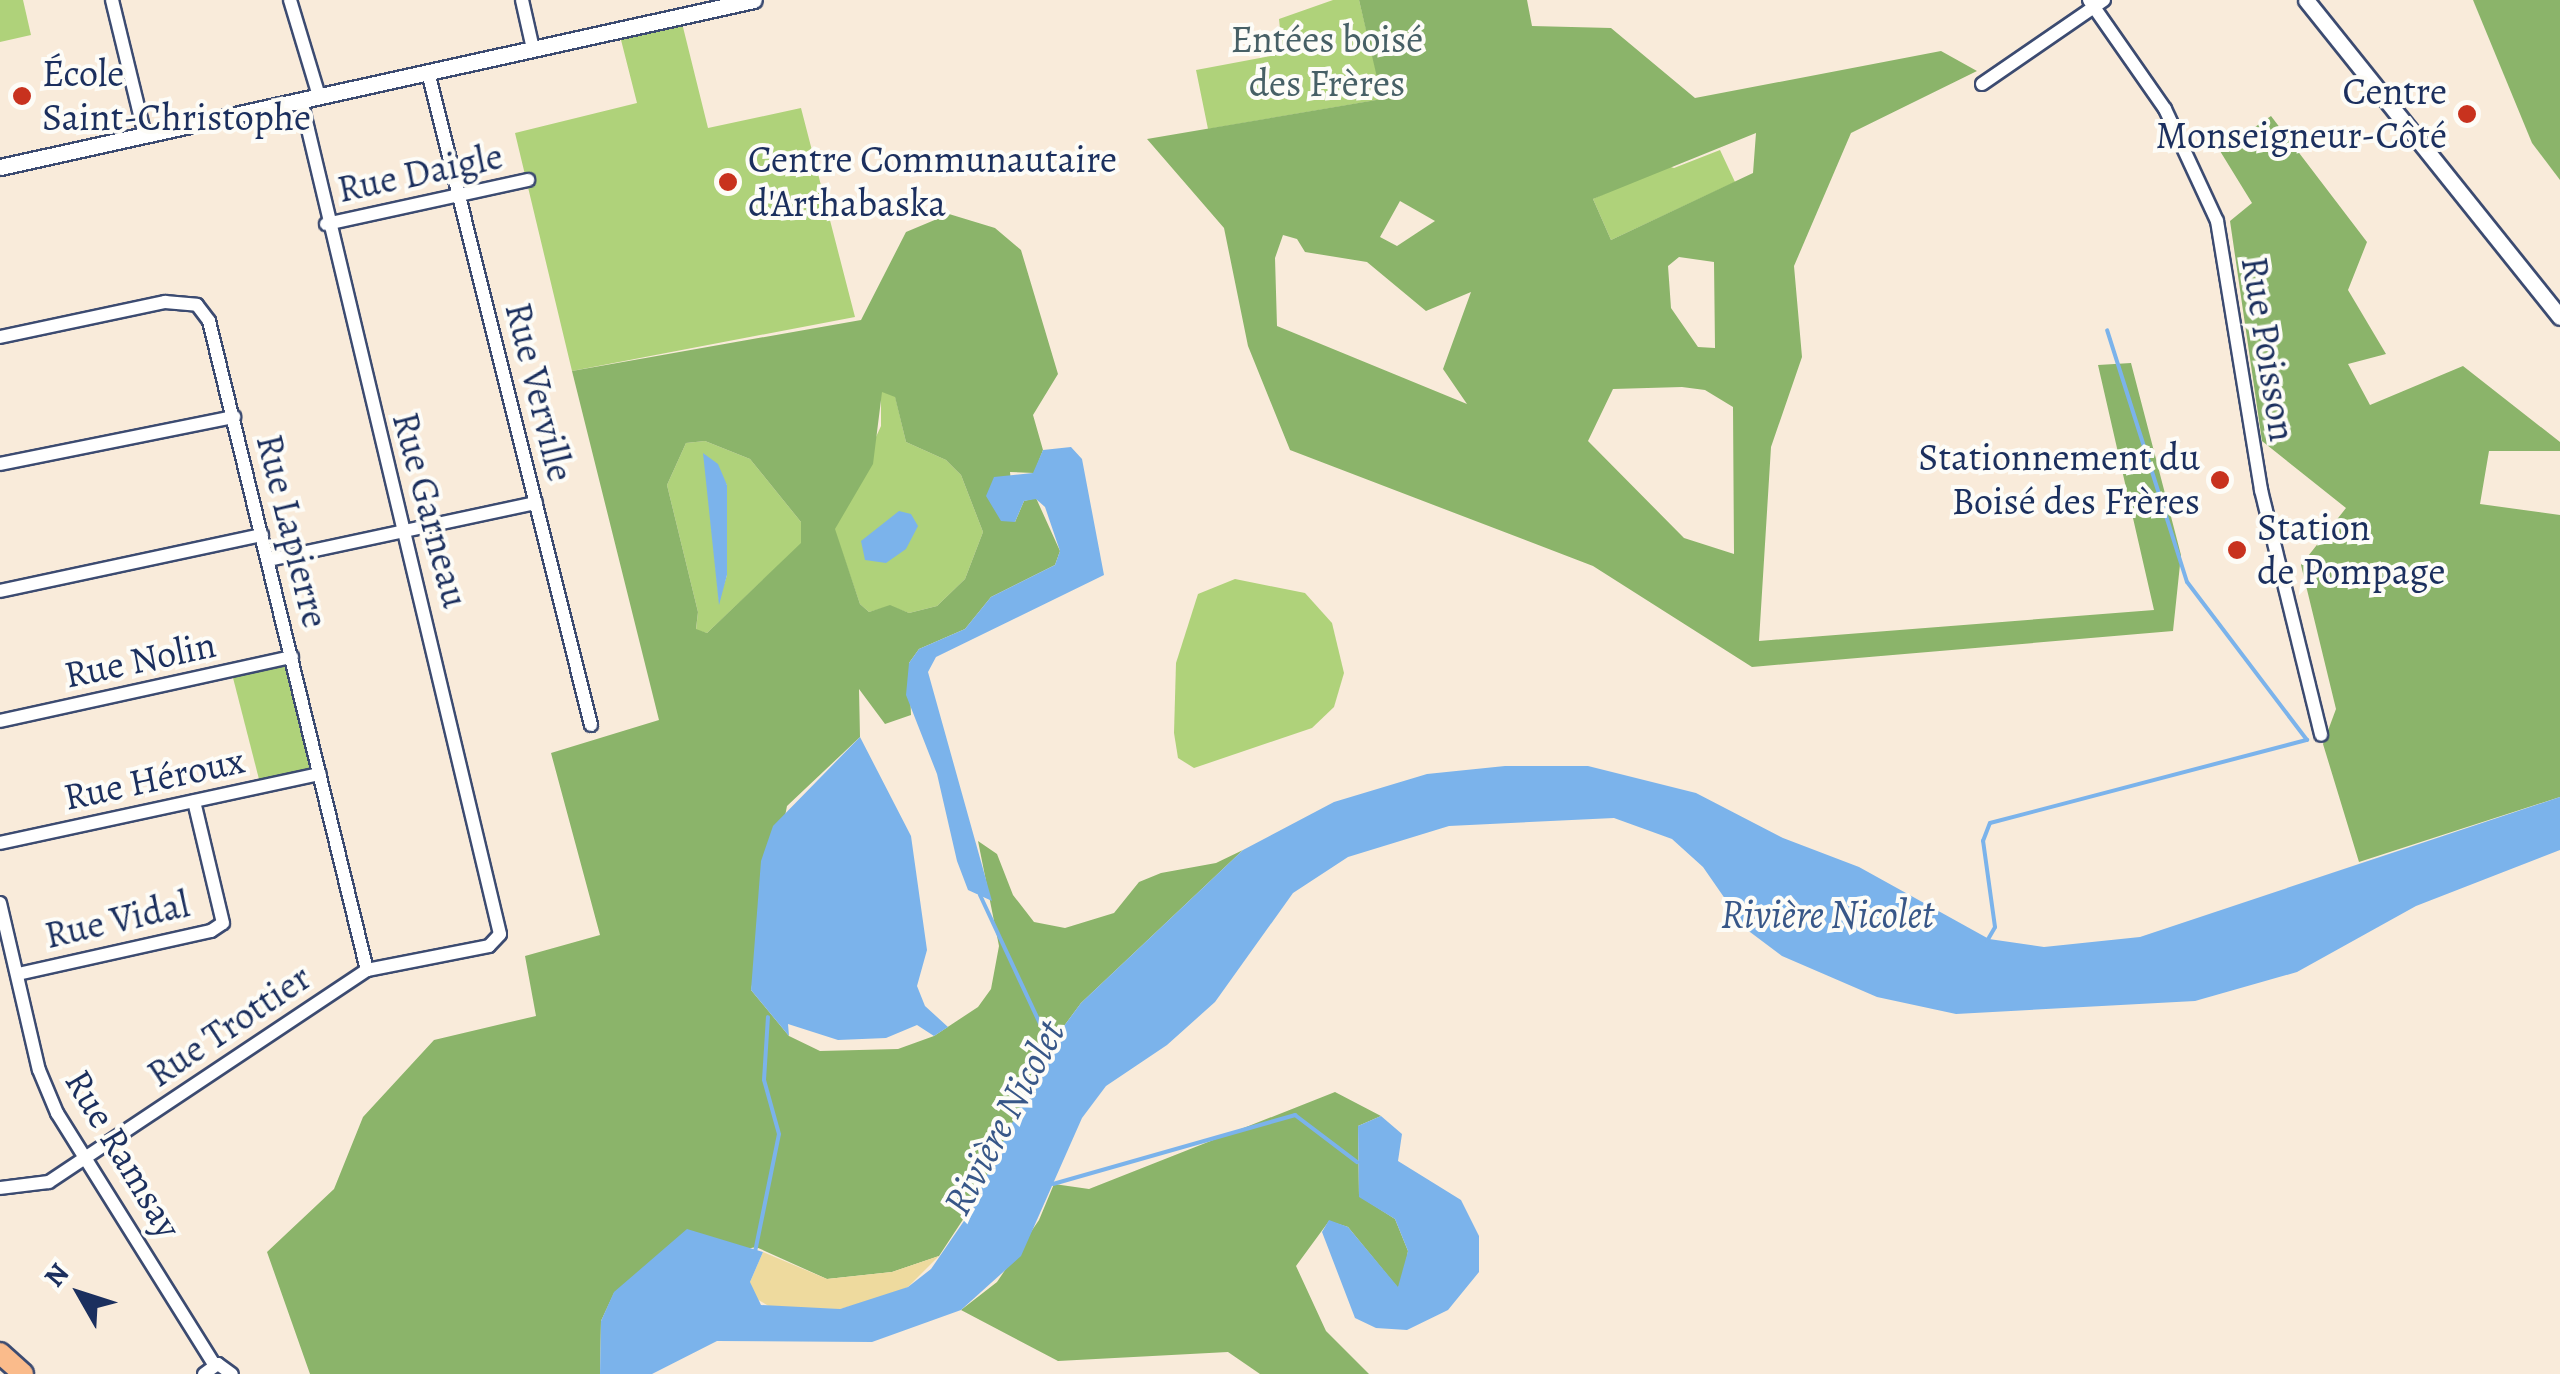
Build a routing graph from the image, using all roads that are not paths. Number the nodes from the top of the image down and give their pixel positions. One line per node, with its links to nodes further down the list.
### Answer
1 (112, 0): 12 (street)
2 (290, 0): 10 (street)
3 (522, 0): 7 (street)
4 (754, 0): 7 (street)
5 (2306, 0): 17 (street)
6 (2095, 3): 9 (street); 29 (street, Rue Poisson)
7 (534, 49): 8 (street)
8 (428, 72): 10 (street); 15 (street, Rue Verville)
9 (1982, 84)
10 (319, 96): 11 (street)
11 (301, 100): 12 (street); 16 (street, Rue Garneau)
12 (145, 135): 13 (street)
13 (0, 167)
14 (528, 180): 15 (street, Rue Daigle)
15 (458, 196): 16 (street, Rue Daigle); 21 (street, Rue Verville)
16 (326, 224): 22 (street, Rue Garneau)
17 (2560, 316)
18 (0, 337): 19 (street, Rue Lapierre)
19 (234, 416): 20 (street); 23 (street, Rue Lapierre)
20 (0, 464)
21 (536, 502): 22 (street); 28 (street, Rue Verville)
22 (406, 531): 24 (street); 34 (street, Rue Garneau)
23 (262, 535): 24 (street, Rue Lapierre); 25 (street)
24 (268, 560): 26 (street, Rue Lapierre)
25 (0, 591)
26 (292, 657): 27 (street, Rue Nolin); 30 (street, Rue Lapierre)
27 (0, 721)
28 (591, 726)
29 (2321, 736)
30 (320, 774): 31 (street, Rue Héroux); 35 (street, Rue Lapierre)
31 (194, 802): 32 (street, Rue Héroux); 36 (street, Rue Vidal)
32 (0, 843)
33 (0, 902): 36 (street, Rue Ramsay)
34 (500, 934): 35 (street, Rue Trottier)
35 (368, 970): 37 (street, Rue Trottier)
36 (18, 974): 37 (street, Rue Ramsay)
37 (84, 1160): 38 (street, Rue Trottier); 40 (street, Rue Ramsay)
38 (0, 1188)
39 (0, 1354): 41 (main road)
40 (209, 1369): 42 (street, Rue Ramsay)
41 (23, 1374)
42 (232, 1374)

